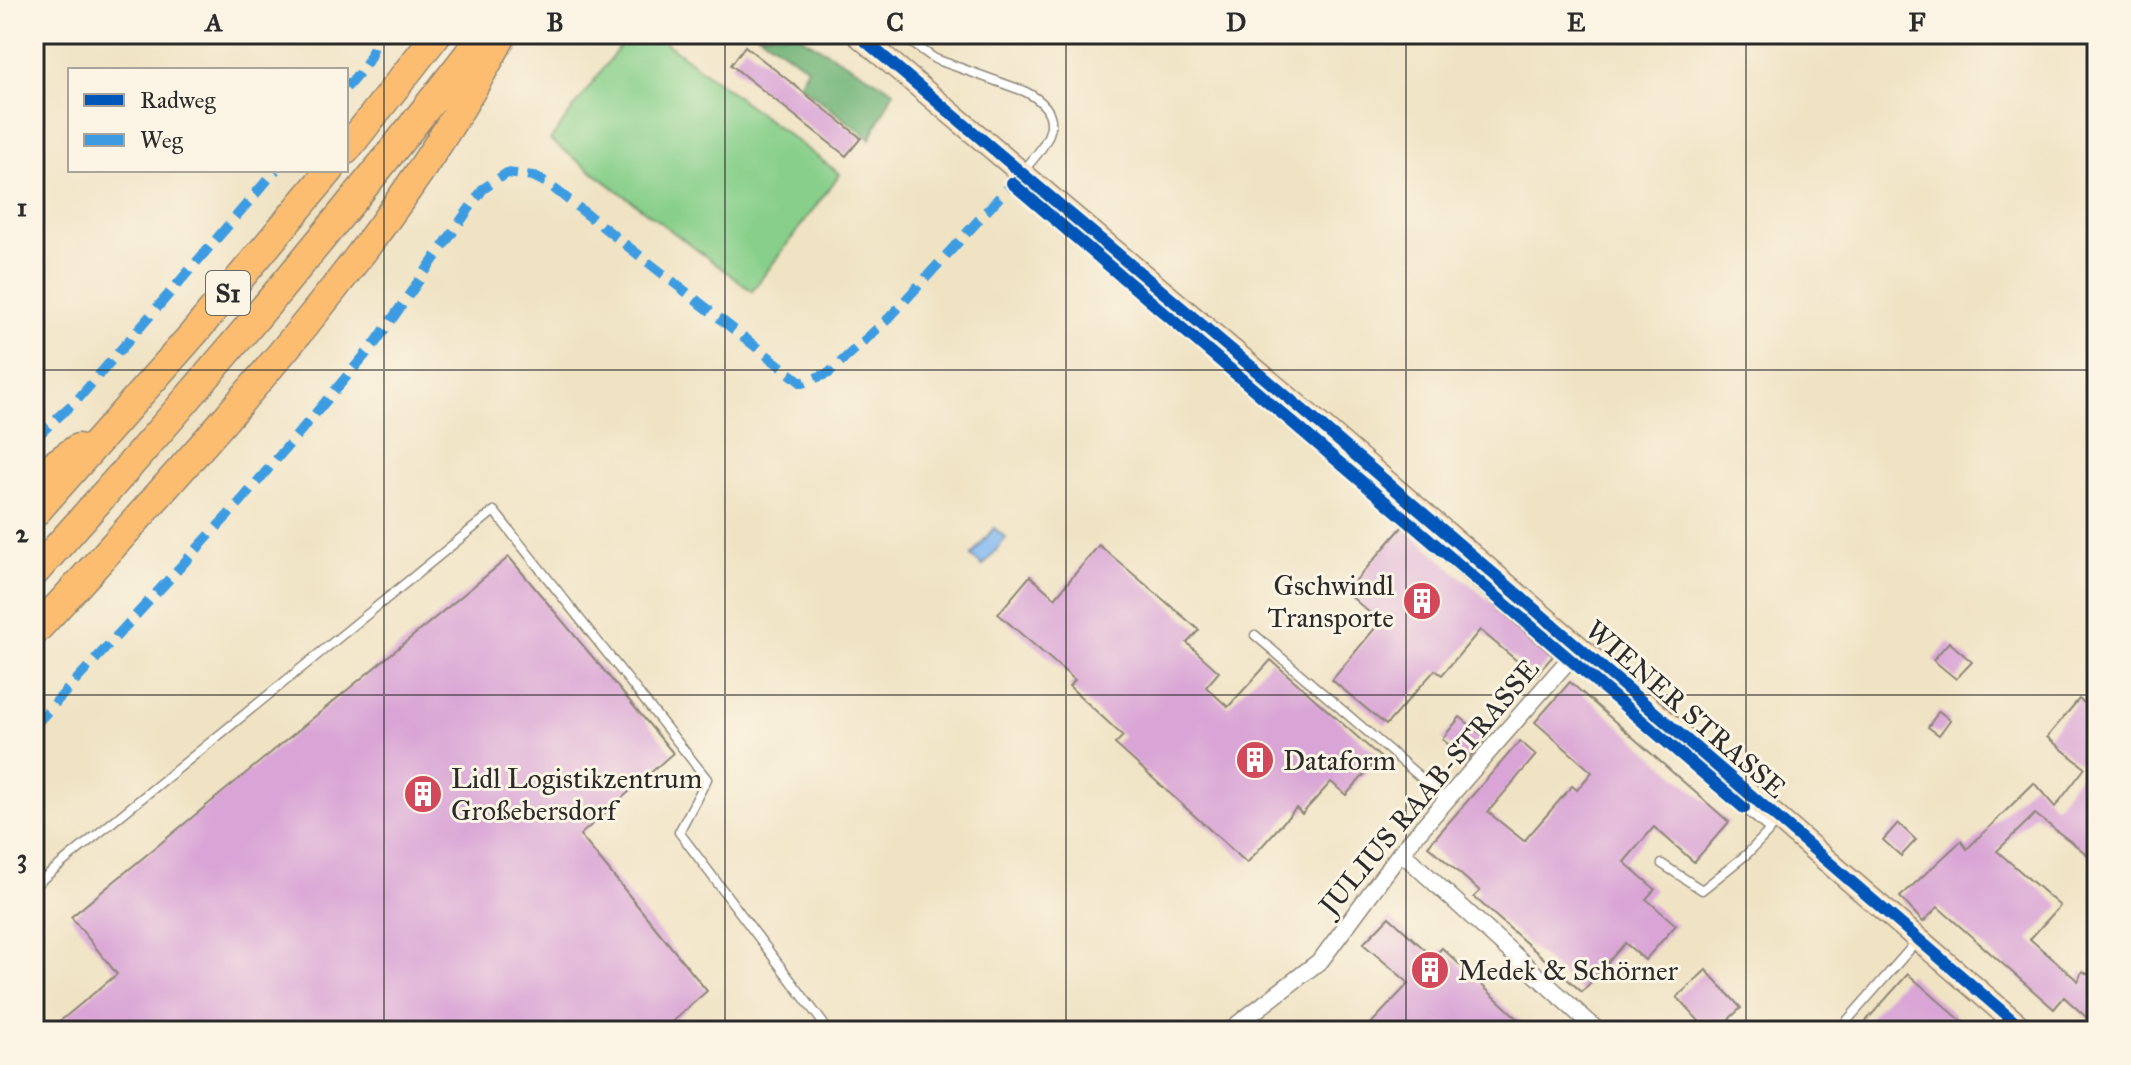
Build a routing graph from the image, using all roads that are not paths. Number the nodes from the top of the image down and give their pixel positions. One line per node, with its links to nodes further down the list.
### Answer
1 (437, 34): 6 (highway)
2 (484, 34): 12 (highway, S1)
3 (503, 34): 13 (highway)
4 (857, 34): 8 (street, WIENER STRASSE)
5 (899, 34): 8 (lane)
6 (348, 147)
7 (328, 172): 9 (highway, S1)
8 (1022, 172): 15 (street, WIENER STRASSE)
9 (124, 414): 10 (highway); 11 (highway, S1)
10 (34, 479)
11 (34, 514)
12 (34, 573)
13 (34, 632)
14 (1255, 635): 16 (lane)
15 (1574, 654): 16 (street, JULIUS RAAB-STRASSE); 17 (street, WIENER STRASSE)
16 (1448, 801): 18 (street, JULIUS RAAB-STRASSE)
17 (1774, 825): 19 (lane); 21 (street, WIENER STRASSE)
18 (1401, 852): 23 (street, JULIUS RAAB-STRASSE); 24 (street)
19 (1662, 864)
20 (34, 886): 22 (lane)
21 (1918, 939): 25 (lane); 26 (street, WIENER STRASSE)
22 (813, 1031)
23 (1229, 1031)
24 (1598, 1031)
25 (1838, 1031)
26 (2025, 1031)

